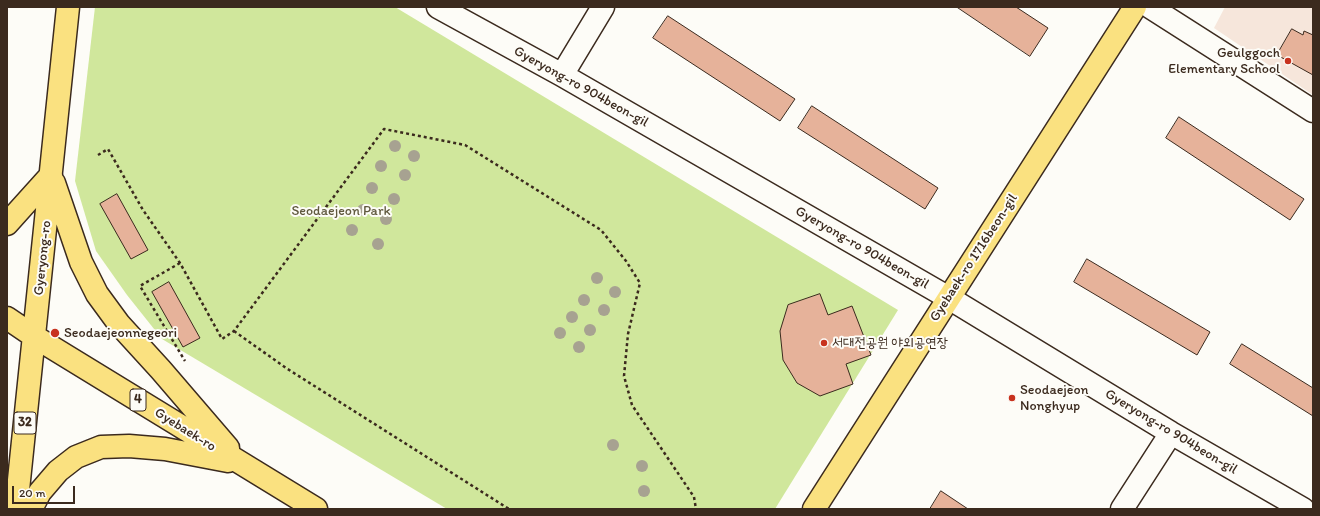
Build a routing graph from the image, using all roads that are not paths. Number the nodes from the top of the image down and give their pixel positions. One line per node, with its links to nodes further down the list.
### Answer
1 (68, 7): 8 (main road, Gyeryong-ro)
2 (438, 7): 6 (street, Gyeryong-ro 904beon-gil)
3 (603, 7): 6 (street)
4 (1135, 7): 10 (main road, Gyebaek-ro 1716beon-gil)
5 (1150, 7): 7 (street)
6 (562, 75): 10 (street, Gyeryong-ro 904beon-gil)
7 (1313, 111)
8 (51, 174): 9 (main road); 12 (main road, Gyeryong-ro); 14 (main road)
9 (7, 224)
10 (949, 298): 13 (street, Gyeryong-ro 904beon-gil); 18 (main road, Gyebaek-ro 1716beon-gil)
11 (7, 318): 12 (main road, Gyebaek-ro)
12 (35, 337): 14 (main road, Gyebaek-ro / 4); 15 (main road, Gyeryong-ro / 32)
13 (1171, 433): 19 (street); 20 (street, Gyeryong-ro 904beon-gil)
14 (241, 464): 16 (main road); 17 (main road, Gyebaek-ro / 4)
15 (16, 509)
16 (30, 509)
17 (316, 509)
18 (814, 509)
19 (1122, 509)
20 (1302, 509)

